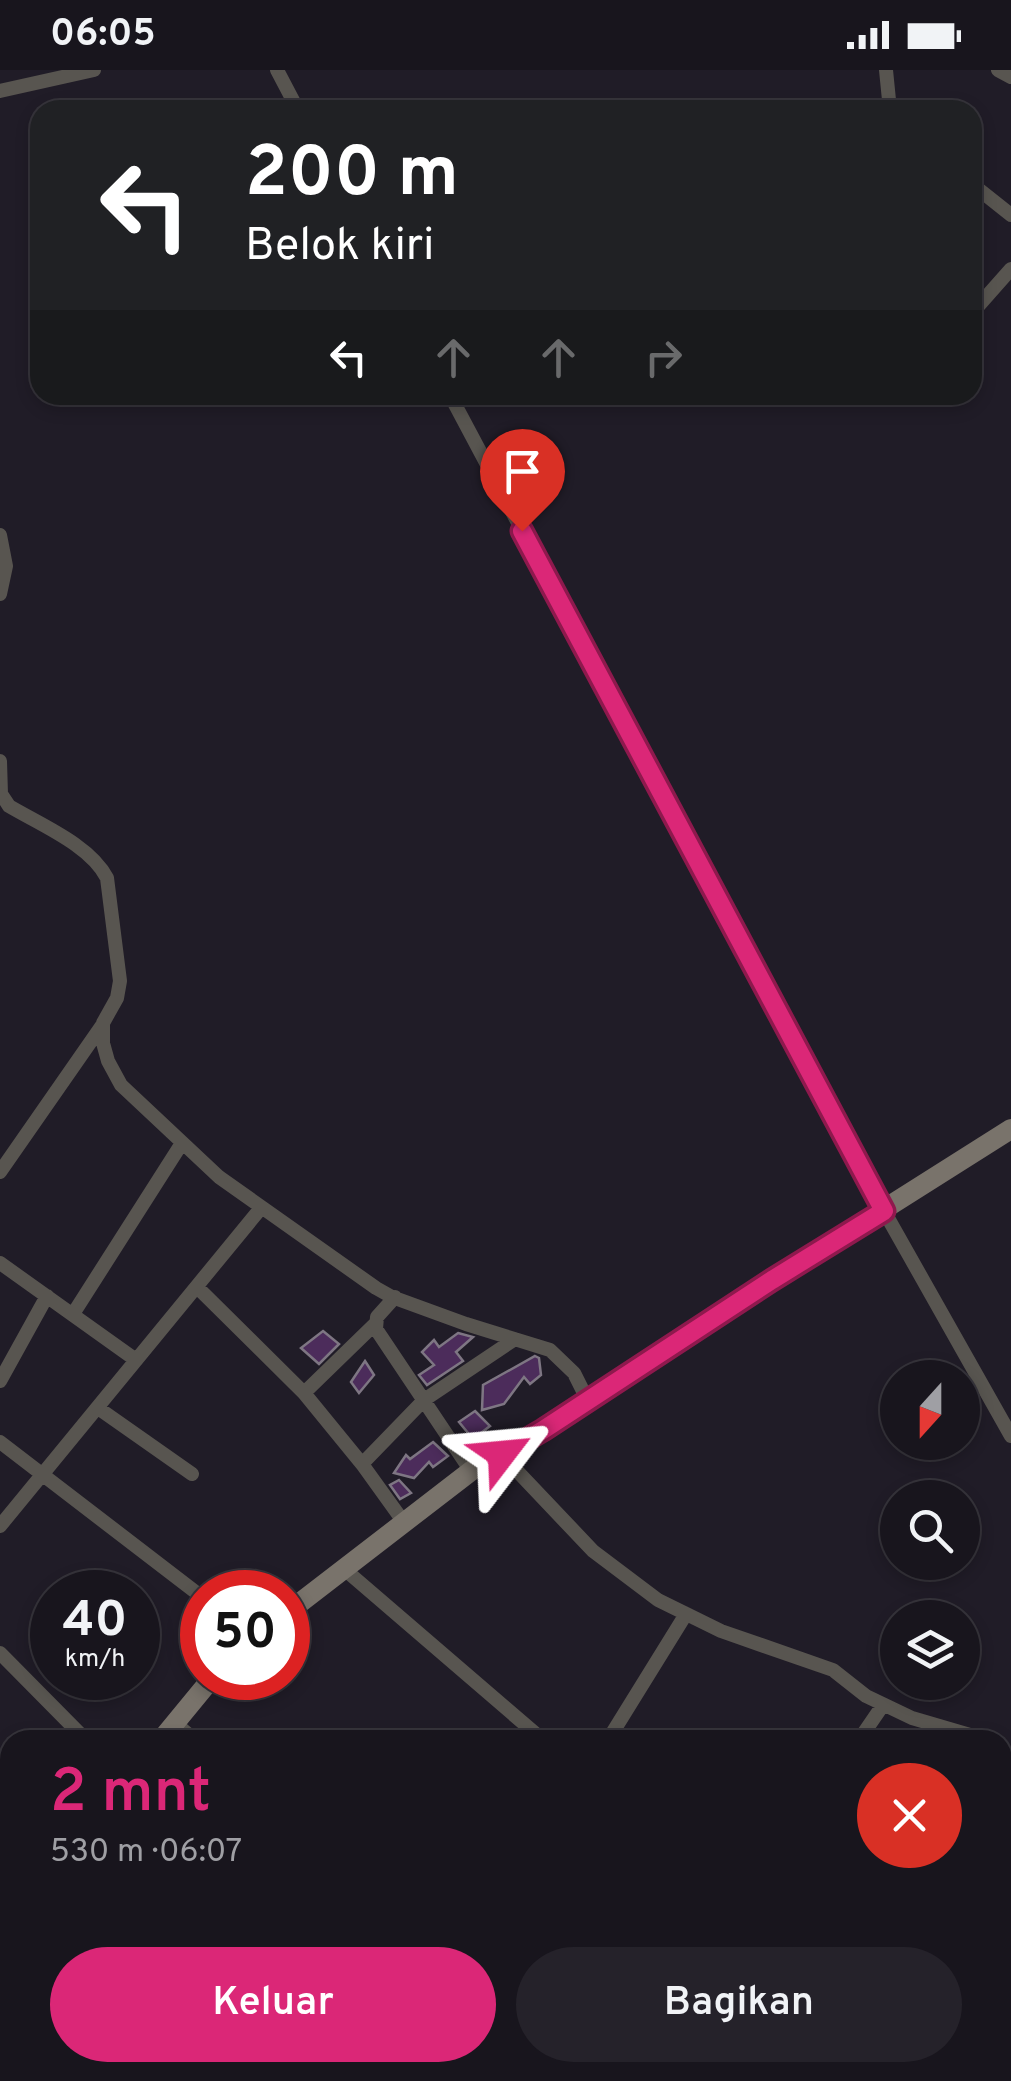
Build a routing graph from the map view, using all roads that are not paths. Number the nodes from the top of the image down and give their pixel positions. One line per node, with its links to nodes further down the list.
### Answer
1 (94, 70): 6 (street)
2 (277, 70): 7 (street)
3 (886, 70): 8 (street)
4 (998, 70): 5 (street)
5 (1011, 78)
6 (0, 92)
7 (293, 100)
8 (889, 100)
9 (982, 192): 10 (street)
10 (1011, 215)
11 (1011, 269): 12 (street)
12 (982, 302)
13 (455, 405): 22 (street)
14 (0, 536): 15 (street)
15 (0, 594)
16 (0, 760): 17 (street)
17 (103, 1023): 19 (street); 20 (street)
18 (1011, 1129): 22 (main road)
19 (182, 1143): 21 (street); 27 (street)
20 (0, 1172)
21 (262, 1208): 24 (street); 26 (street)
22 (884, 1211): 34 (main road); 36 (street)
23 (0, 1263): 25 (street)
24 (196, 1287): 30 (street); 32 (street)
25 (48, 1296): 27 (street); 31 (street)
26 (395, 1297): 28 (street); 29 (street)
27 (73, 1314): 30 (street)
28 (374, 1324): 32 (street); 33 (street)
29 (516, 1338): 33 (street); 34 (street)
30 (136, 1360): 35 (street)
31 (0, 1381)
32 (304, 1393): 39 (street)
33 (424, 1400): 39 (street); 40 (street)
34 (588, 1401): 38 (main road)
35 (98, 1408): 41 (street); 42 (street)
36 (1011, 1436)
37 (0, 1442): 42 (street)
38 (502, 1454): 40 (main road); 48 (street)
39 (362, 1464): 43 (street)
40 (471, 1472): 43 (main road)
41 (192, 1474)
42 (42, 1476): 44 (street); 46 (street)
43 (403, 1521): 45 (main road)
44 (0, 1526)
45 (343, 1568): 47 (main road); 56 (street)
46 (180, 1580)
47 (310, 1594)
48 (686, 1614): 51 (street); 57 (street)
49 (0, 1652): 53 (street)
50 (193, 1700): 52 (main road)
51 (883, 1705): 58 (street); 59 (street)
52 (174, 1723): 54 (main road); 55 (street)
53 (76, 1730)
54 (169, 1730)
55 (183, 1730)
56 (531, 1730)
57 (614, 1730)
58 (866, 1730)
59 (953, 1730)

